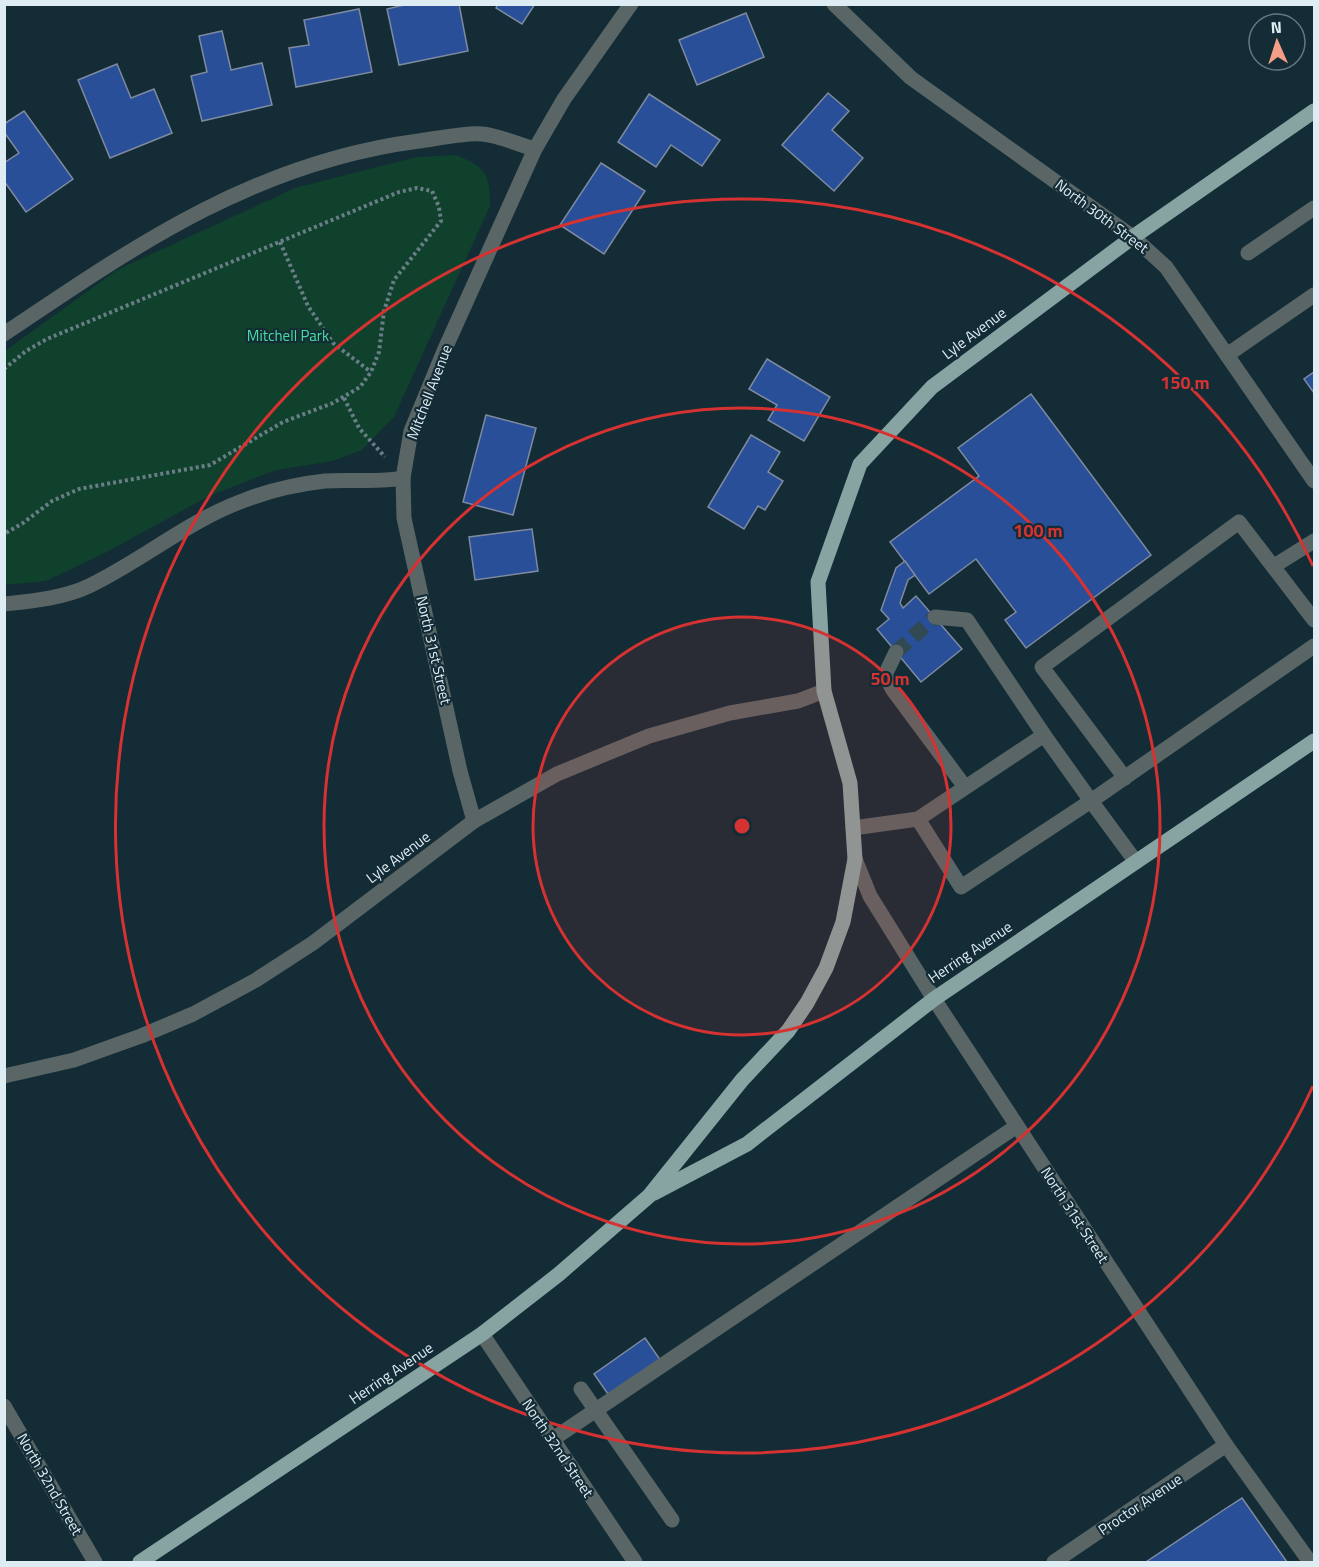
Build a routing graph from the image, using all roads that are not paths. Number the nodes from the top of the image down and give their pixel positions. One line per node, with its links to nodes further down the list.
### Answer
1 (632, 4): 4 (street, Mitchell Avenue)
2 (834, 4): 6 (street, North 30th Street)
3 (1314, 111): 6 (main road, Lyle Avenue)
4 (535, 149): 9 (street); 11 (street, Mitchell Avenue)
5 (1314, 208): 7 (street)
6 (1133, 237): 10 (street, North 30th Street); 20 (main road, Lyle Avenue)
7 (1248, 253)
8 (1314, 295): 10 (street)
9 (4, 334)
10 (1227, 355): 12 (street, North 30th Street)
11 (403, 478): 15 (street); 27 (street, North 31st Street)
12 (1314, 481)
13 (1314, 541): 14 (street)
14 (1274, 566): 17 (street); 23 (street)
15 (4, 604)
16 (936, 617): 21 (street)
17 (1314, 620)
18 (1314, 646): 23 (street)
19 (896, 652): 24 (street)
20 (825, 691): 27 (street, Lyle Avenue); 28 (main road, Lyle Avenue)
21 (1044, 735): 24 (street); 25 (street)
22 (1314, 741): 30 (main road, Herring Avenue)
23 (1125, 778): 25 (street)
24 (965, 787): 26 (street)
25 (1091, 801): 26 (street); 30 (street)
26 (918, 819): 28 (street)
27 (474, 821): 32 (street, Lyle Avenue)
28 (853, 828): 29 (main road, Lyle Avenue)
29 (855, 859): 31 (street, North 31st Street); 34 (main road, Herring Avenue)
30 (1136, 862): 31 (main road, Herring Avenue)
31 (934, 999): 33 (street, North 31st Street); 34 (main road, Herring Avenue)
32 (4, 1076)
33 (1017, 1126): 38 (street); 40 (street, North 31st Street)
34 (649, 1196): 35 (main road, Herring Avenue)
35 (482, 1334): 39 (street, North 32nd Street); 43 (main road, Herring Avenue)
36 (580, 1389): 38 (street)
37 (4, 1406): 42 (street, North 32nd Street)
38 (596, 1410): 39 (street); 41 (street)
39 (553, 1440): 44 (street, North 32nd Street)
40 (1226, 1445): 45 (street, Proctor Avenue); 46 (street, North 31st Street)
41 (672, 1520)
42 (95, 1563)
43 (140, 1563)
44 (635, 1563)
45 (1054, 1563)
46 (1310, 1563)

